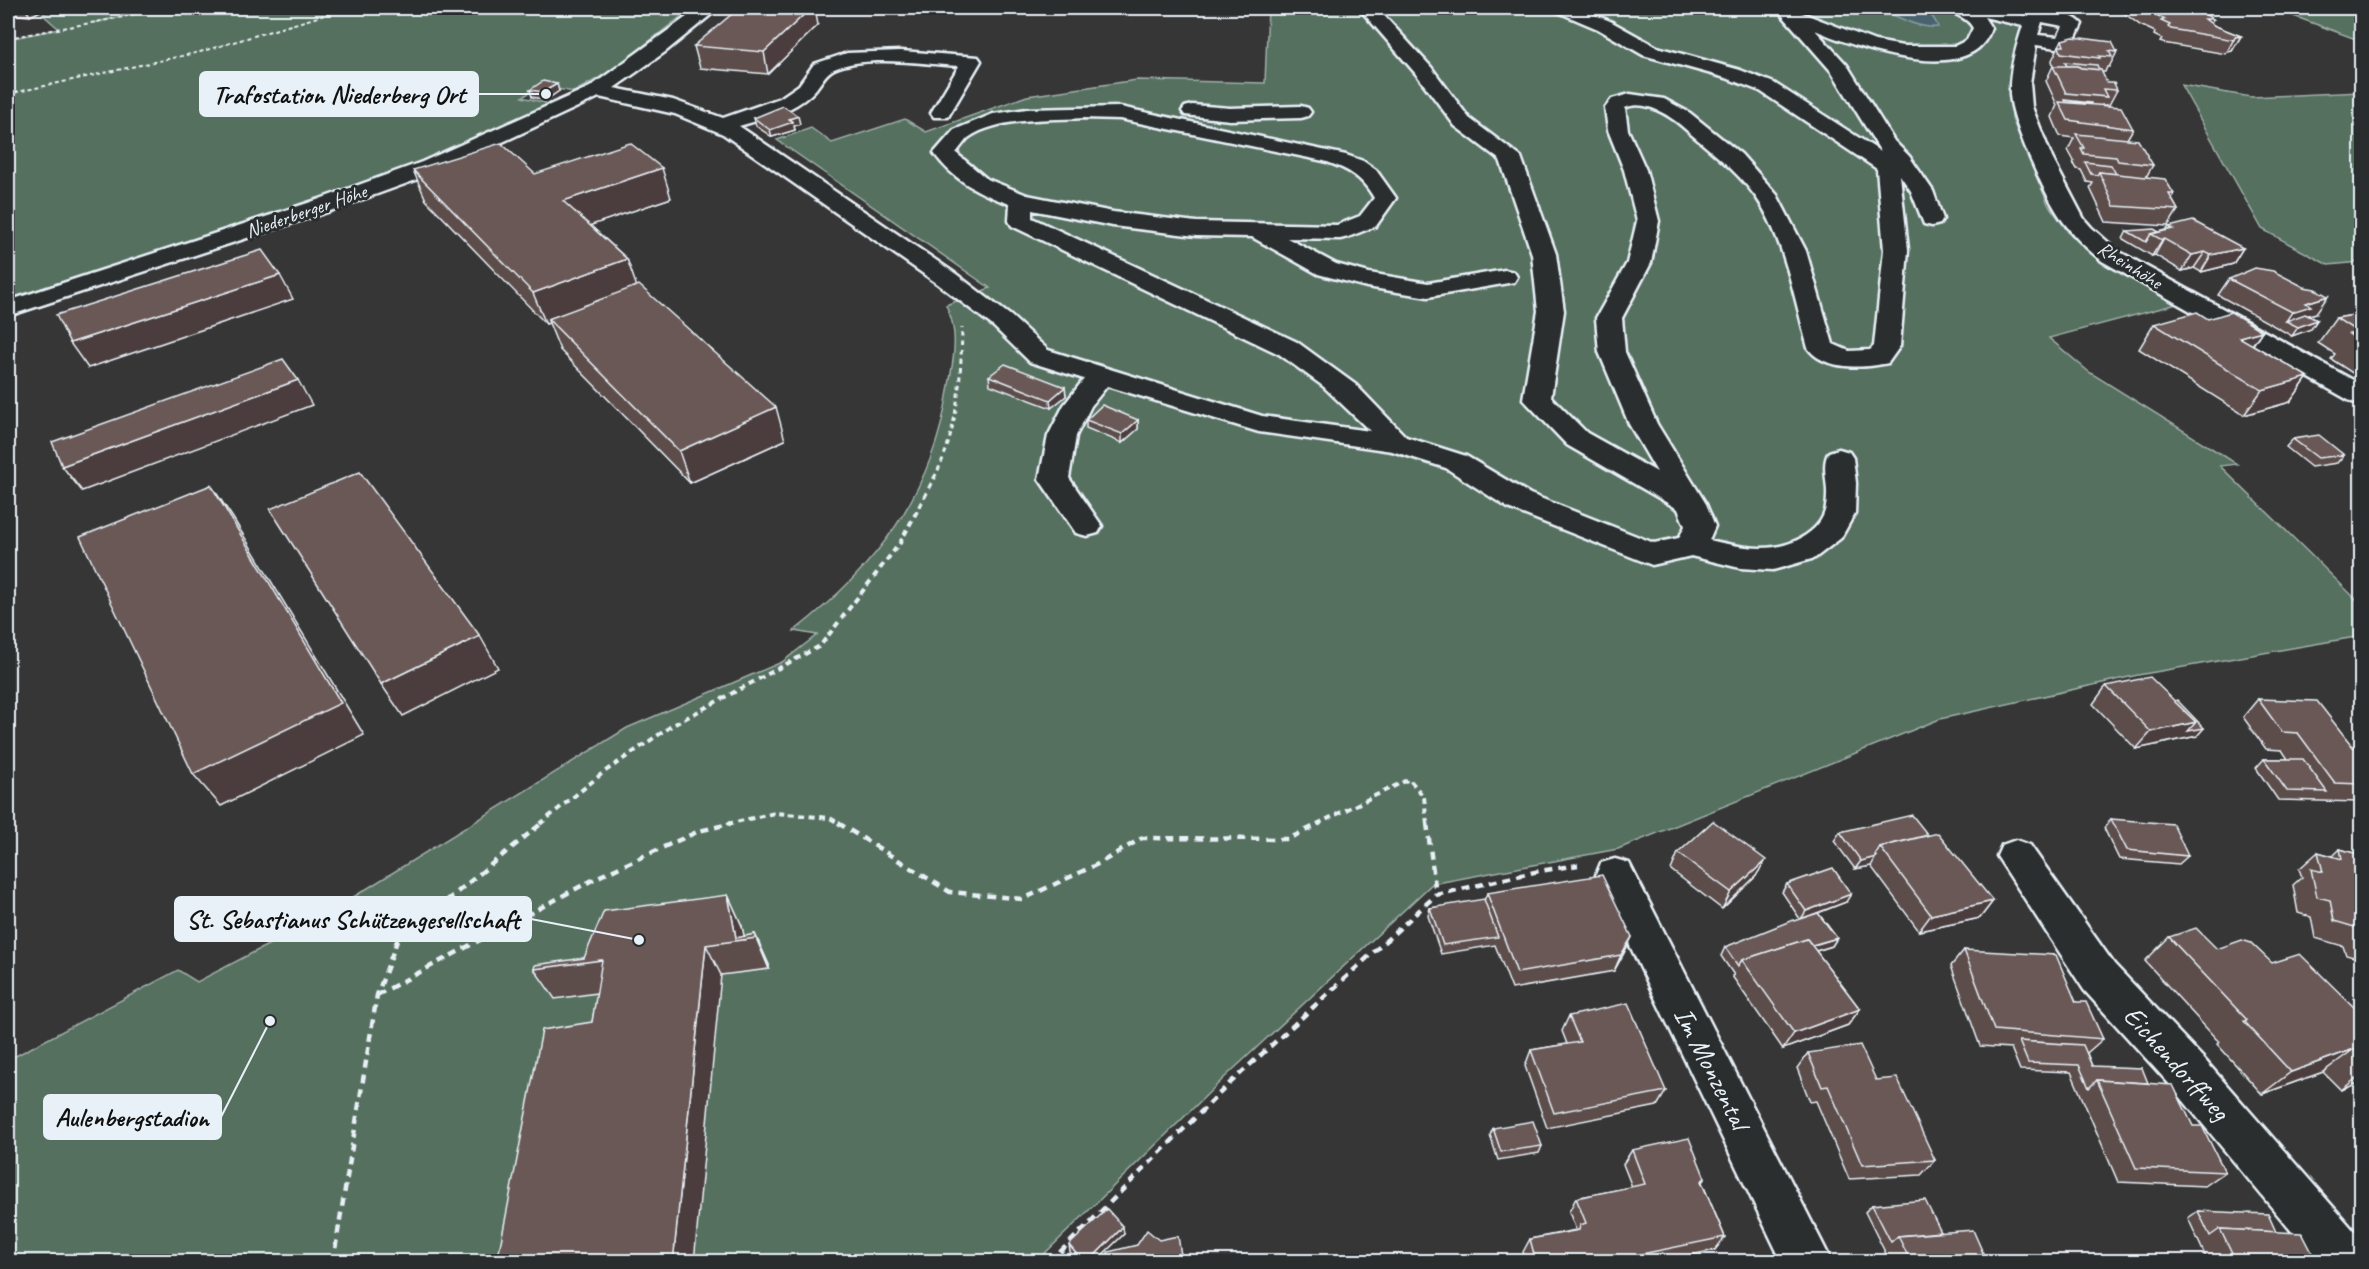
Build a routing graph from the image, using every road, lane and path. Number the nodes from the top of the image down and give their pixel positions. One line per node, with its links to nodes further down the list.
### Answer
1 (159, 8): 11 (path)
2 (348, 8): 13 (path)
3 (710, 8): 12 (street, Niederberger Höhe)
4 (1368, 8): 29 (street)
5 (1564, 8): 10 (street)
6 (1589, 8): 10 (street)
7 (1958, 8): 9 (street)
8 (1970, 8): 26 (street, Rheinhöhe)
9 (1786, 9): 18 (street)
10 (1604, 25): 18 (street)
11 (8, 38)
12 (597, 91): 17 (street); 24 (street, Niederberger Höhe)
13 (8, 94)
14 (1301, 112): 16 (street)
15 (941, 113): 17 (street)
16 (1120, 113): 19 (street); 21 (street)
17 (722, 125): 23 (street)
18 (1894, 164): 20 (street); 29 (street)
19 (1022, 201): 21 (street); 27 (street)
20 (1932, 219)
21 (1252, 230): 22 (street)
22 (1505, 277)
23 (947, 279): 25 (street); 36 (path)
24 (8, 309)
25 (1101, 375): 27 (street); 30 (street)
26 (2361, 396)
27 (1396, 443): 31 (street)
28 (1839, 458): 31 (street)
29 (1691, 504): 31 (street)
30 (1087, 526)
31 (1691, 546)
32 (2016, 856): 40 (street, Eichendorffweg)
33 (1539, 871): 35 (path)
34 (1615, 875): 39 (street, Im Monzental)
35 (1436, 895): 36 (path); 38 (path)
36 (376, 995): 37 (path)
37 (333, 1262)
38 (1050, 1262)
39 (1808, 1262)
40 (2349, 1262)

